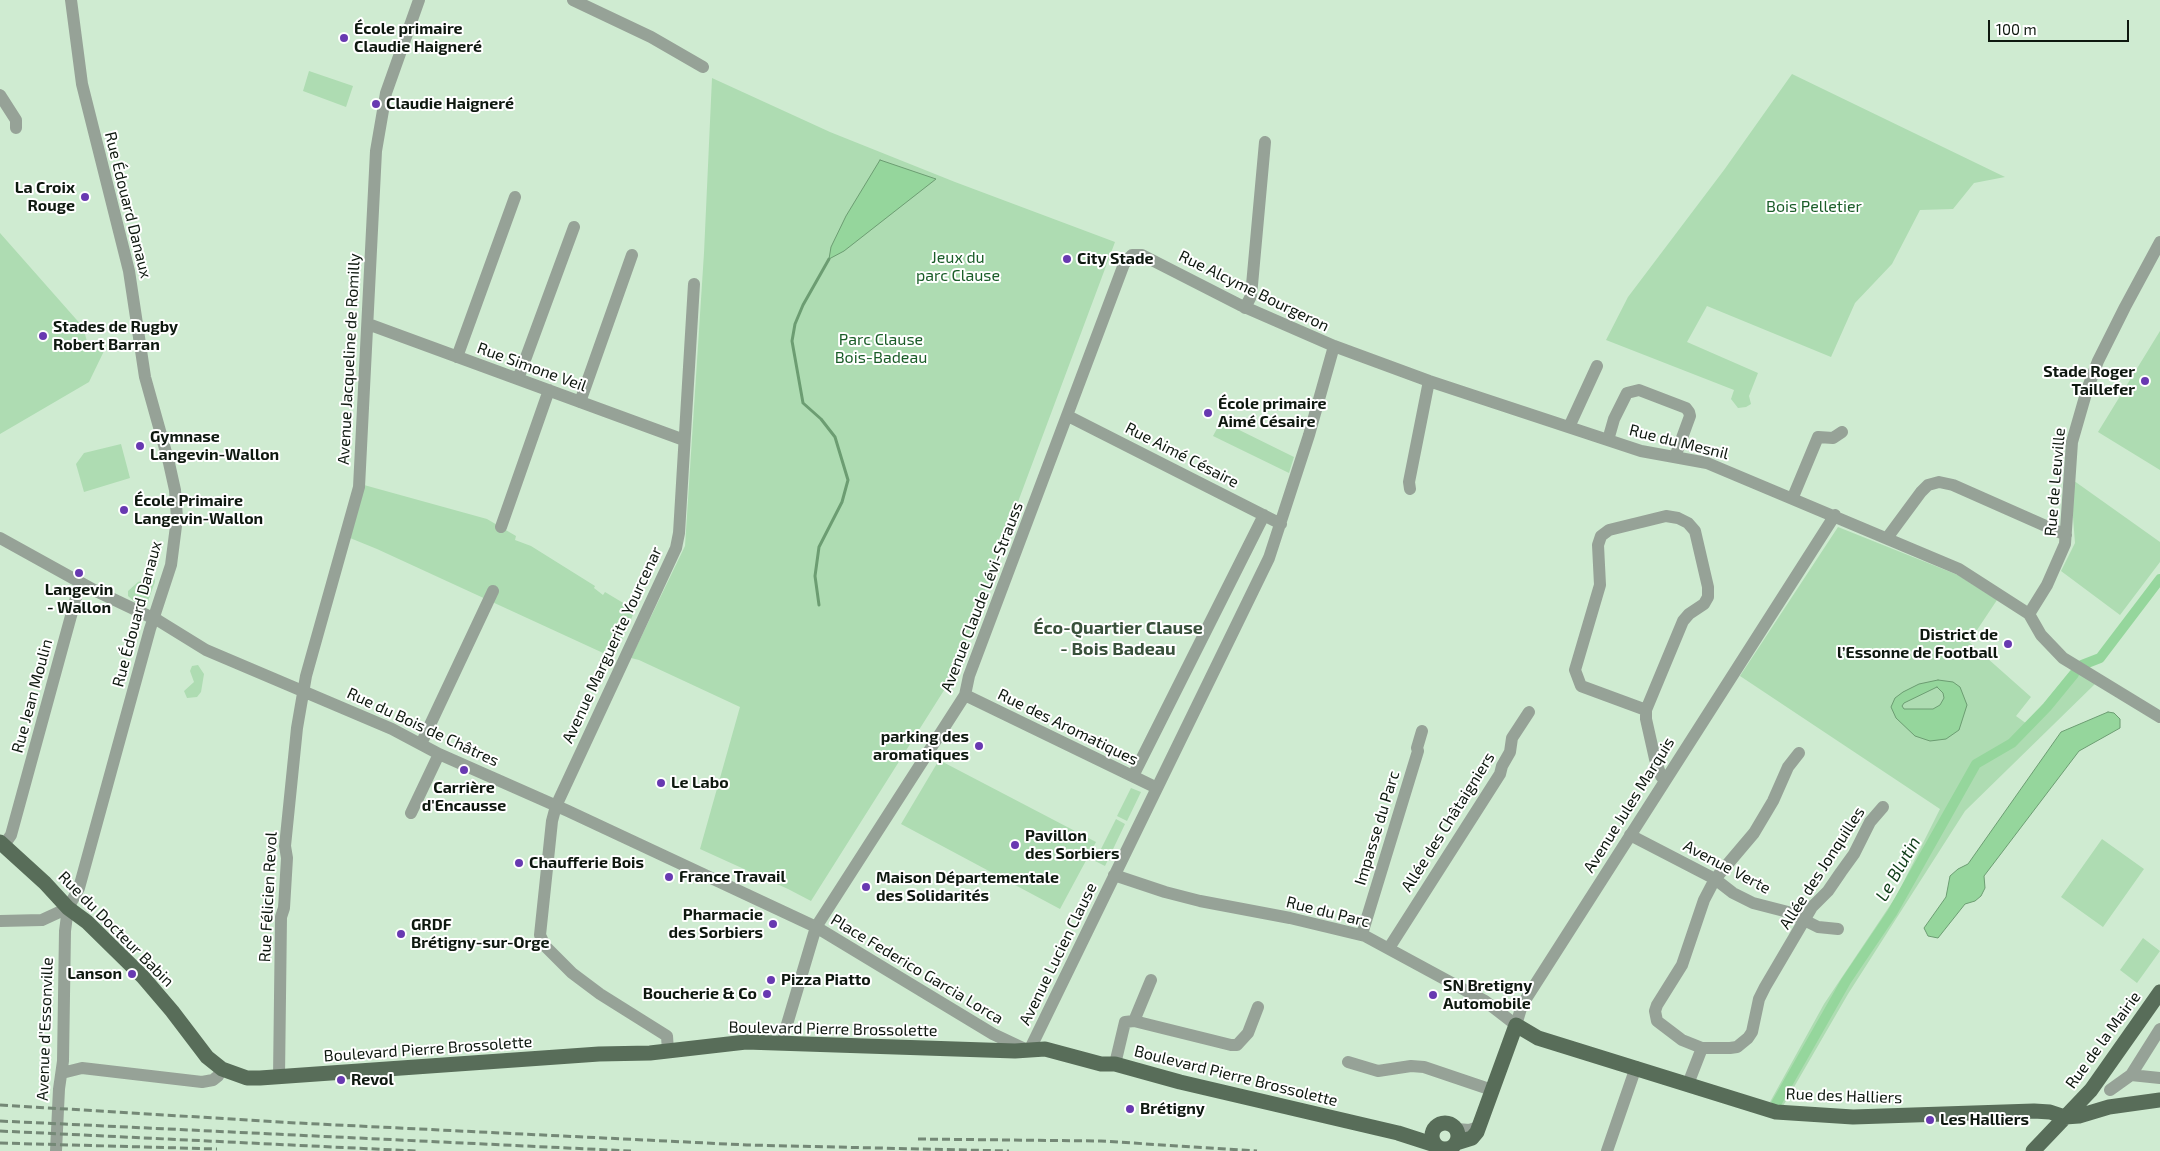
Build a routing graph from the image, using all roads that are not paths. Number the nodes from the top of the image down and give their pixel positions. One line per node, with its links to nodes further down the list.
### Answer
1 (71, 0): 41 (street, Rue Édouard Danaux)
2 (419, 0): 15 (street, Avenue Jacqueline de Romilly)
3 (573, 0): 4 (street)
4 (703, 67)
5 (0, 95): 6 (street)
6 (16, 128)
7 (1265, 142): 14 (street)
8 (515, 197): 17 (street)
9 (574, 227): 19 (street)
10 (2160, 242): 35 (street, Rue de Leuville)
11 (632, 255): 22 (street)
12 (1132, 255): 14 (street, Rue Alcyme Bourgeron); 23 (street, Avenue Claude Lévi-Strauss)
13 (694, 284): 26 (street, Avenue Marguerite Yourcenar)
14 (1245, 308): 16 (street, Rue Alcyme Bourgeron)
15 (368, 324): 17 (street, Rue Simone Veil); 42 (street, Avenue Jacqueline de Romilly)
16 (1334, 346): 20 (street, Rue du Mesnil); 33 (street, Avenue Lucien Clause)
17 (457, 357): 19 (street, Rue Simone Veil)
18 (1597, 366): 24 (street)
19 (518, 379): 21 (street, Rue Simone Veil)
20 (1429, 381): 24 (street, Rue du Mesnil); 29 (street)
21 (549, 390): 22 (street, Rue Simone Veil); 34 (street)
22 (580, 402): 26 (street, Rue Simone Veil)
23 (1068, 416): 31 (street, Rue Aimé Césaire); 43 (street, Avenue Claude Lévi-Strauss)
24 (1569, 427): 27 (street, Rue du Mesnil)
25 (1842, 432): 30 (street)
26 (684, 440): 55 (street, Avenue Marguerite Yourcenar)
27 (1608, 440): 28 (street, Rue du Mesnil); 28 (street)
28 (1675, 457): 30 (street, Rue du Mesnil)
29 (1410, 489)
30 (1793, 497): 32 (street, Rue du Mesnil)
31 (1264, 515): 33 (street, Rue Aimé Césaire); 52 (street)
32 (1835, 515): 37 (street, Rue du Mesnil); 53 (street, Avenue Jules Marquis)
33 (1281, 524): 54 (street, Avenue Lucien Clause)
34 (500, 527)
35 (2066, 535): 37 (street); 40 (street, Rue de Leuville)
36 (0, 538): 38 (street, Rue du Bois de Châtres)
37 (1887, 538): 40 (street, Rue du Mesnil)
38 (80, 583): 41 (street, Rue du Bois de Châtres); 59 (street, Rue Jean Moulin)
39 (493, 591): 49 (street)
40 (2028, 614): 46 (street)
41 (153, 618): 42 (street, Rue du Bois de Châtres); 62 (street, Rue Édouard Danaux)
42 (304, 692): 47 (street, Avenue Jacqueline de Romilly); 49 (street, Rue du Bois de Châtres)
43 (965, 695): 52 (street, Rue des Aromatiques); 65 (street, Avenue Claude Lévi-Strauss)
44 (1646, 710): 44 (street); 53 (street)
45 (1529, 712): 68 (street, Allée des Châtaigniers)
46 (2160, 717)
47 (298, 719): 85 (street, Rue Félicien Revol)
48 (1422, 731): 67 (street, Impasse du Parc)
49 (421, 744): 51 (street, Rue du Bois de Châtres)
50 (1799, 753): 61 (street)
51 (439, 754): 55 (street, Rue du Bois de Châtres); 57 (street)
52 (1133, 776): 54 (street, Rue des Aromatiques)
53 (1665, 781): 58 (street, Avenue Jules Marquis)
54 (1157, 788): 60 (street, Avenue Lucien Clause)
55 (556, 806): 65 (street, Rue du Bois de Châtres); 77 (street)
56 (1883, 806): 64 (street, Allée des Jonquilles)
57 (411, 813)
58 (1630, 835): 61 (street, Avenue Verte); 73 (street, Avenue Jules Marquis)
59 (2, 843): 62 (main road, Rue du Docteur Babin)
60 (1114, 875): 67 (street, Rue du Parc); 78 (street, Avenue Lucien Clause)
61 (1715, 880): 64 (street, Avenue Verte); 76 (street)
62 (68, 908): 63 (street); 82 (main road, Rue du Docteur Babin); 83 (street, Avenue d'Essonville)
63 (0, 921)
64 (1804, 921): 66 (street, Avenue Verte); 76 (street, Allée des Jonquilles)
65 (816, 927): 75 (street, Place Federico Garcia Lorca); 78 (street, Place Federico Garcia Lorca)
66 (1838, 929)
67 (1362, 934): 68 (street, Rue du Parc)
68 (1389, 948): 73 (street, Rue du Parc)
69 (1151, 980): 72 (street)
70 (2160, 992): 90 (main road, Rue de la Mairie)
71 (1258, 1007): 72 (street)
72 (1134, 1022): 80 (street)
73 (1516, 1025): 81 (main road, Rue des Halliers); 88 (main road, Avenue Jules Marquis)
74 (2160, 1029): 84 (street)
75 (783, 1042): 77 (main road, Boulevard Pierre Brossolette); 78 (main road, Boulevard Pierre Brossolette)
76 (1702, 1048): 87 (street)
77 (668, 1051): 85 (main road, Boulevard Pierre Brossolette)
78 (1029, 1051): 80 (main road, Boulevard Pierre Brossolette)
79 (1348, 1062): 88 (street)
80 (1115, 1064): 95 (main road, Boulevard Pierre Brossolette)
81 (1636, 1067): 87 (main road, Rue des Halliers); 97 (street)
82 (222, 1069): 83 (street); 85 (main road, Boulevard Pierre Brossolette)
83 (62, 1072): 96 (street, Avenue d'Essonville)
84 (2131, 1075): 86 (street); 89 (street)
85 (279, 1077)
86 (2160, 1078)
87 (1688, 1084): 93 (main road, Rue des Halliers)
88 (1492, 1090): 95 (main road, Avenue Jules Marquis)
89 (2110, 1090): 90 (street); 92 (street)
90 (2089, 1092): 92 (main road); 93 (main road); 94 (main road, Rue de la Mairie)
91 (2160, 1100): 92 (main road)
92 (2107, 1108): 94 (main road)
93 (2050, 1112): 94 (main road, Rue des Halliers)
94 (2065, 1116): 98 (main road, Rue de la Mairie)
95 (1446, 1145)
96 (56, 1151)
97 (1607, 1151)
98 (2033, 1151)

